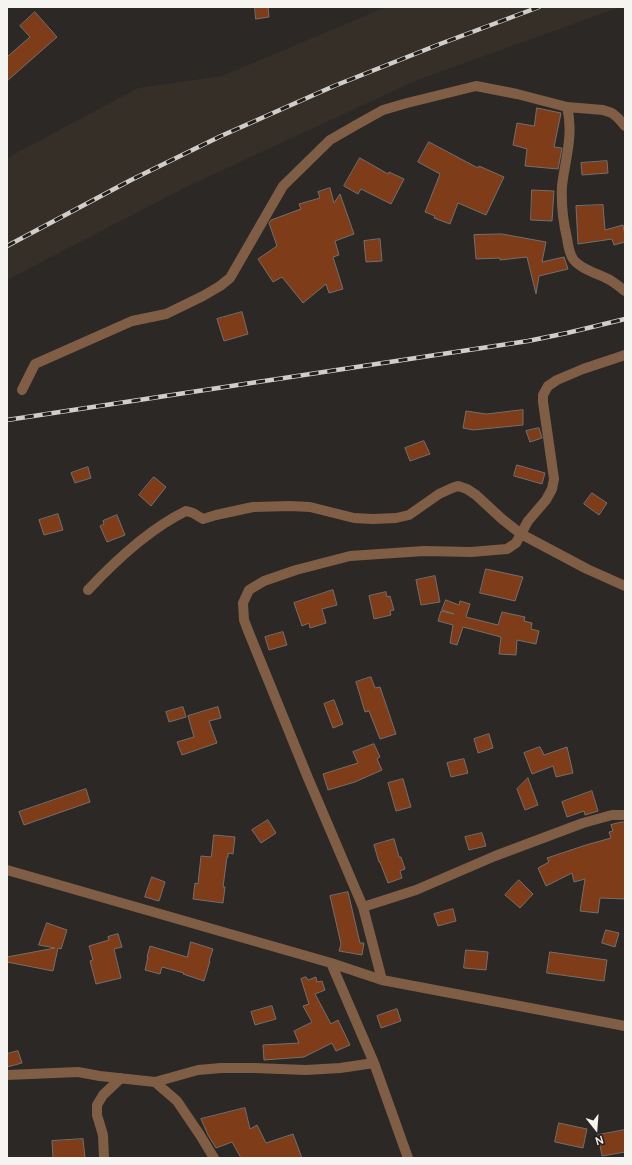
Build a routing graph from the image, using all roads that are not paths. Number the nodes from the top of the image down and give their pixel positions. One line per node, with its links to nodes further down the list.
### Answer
1 (567, 107): 2 (street); 3 (street); 5 (street)
2 (625, 126)
3 (625, 291)
4 (625, 355): 6 (street)
5 (22, 390)
6 (521, 534): 7 (street); 8 (street); 11 (street)
7 (625, 586)
8 (88, 590)
9 (625, 815): 11 (street)
10 (7, 870): 12 (street)
11 (363, 908): 13 (street)
12 (331, 963): 13 (street); 15 (street)
13 (382, 980): 14 (street)
14 (625, 1026)
15 (374, 1063): 18 (street); 21 (street)
16 (7, 1075): 17 (street)
17 (121, 1078): 18 (street); 19 (street)
18 (155, 1082): 20 (street)
19 (104, 1158)
20 (214, 1158)
21 (408, 1158)

